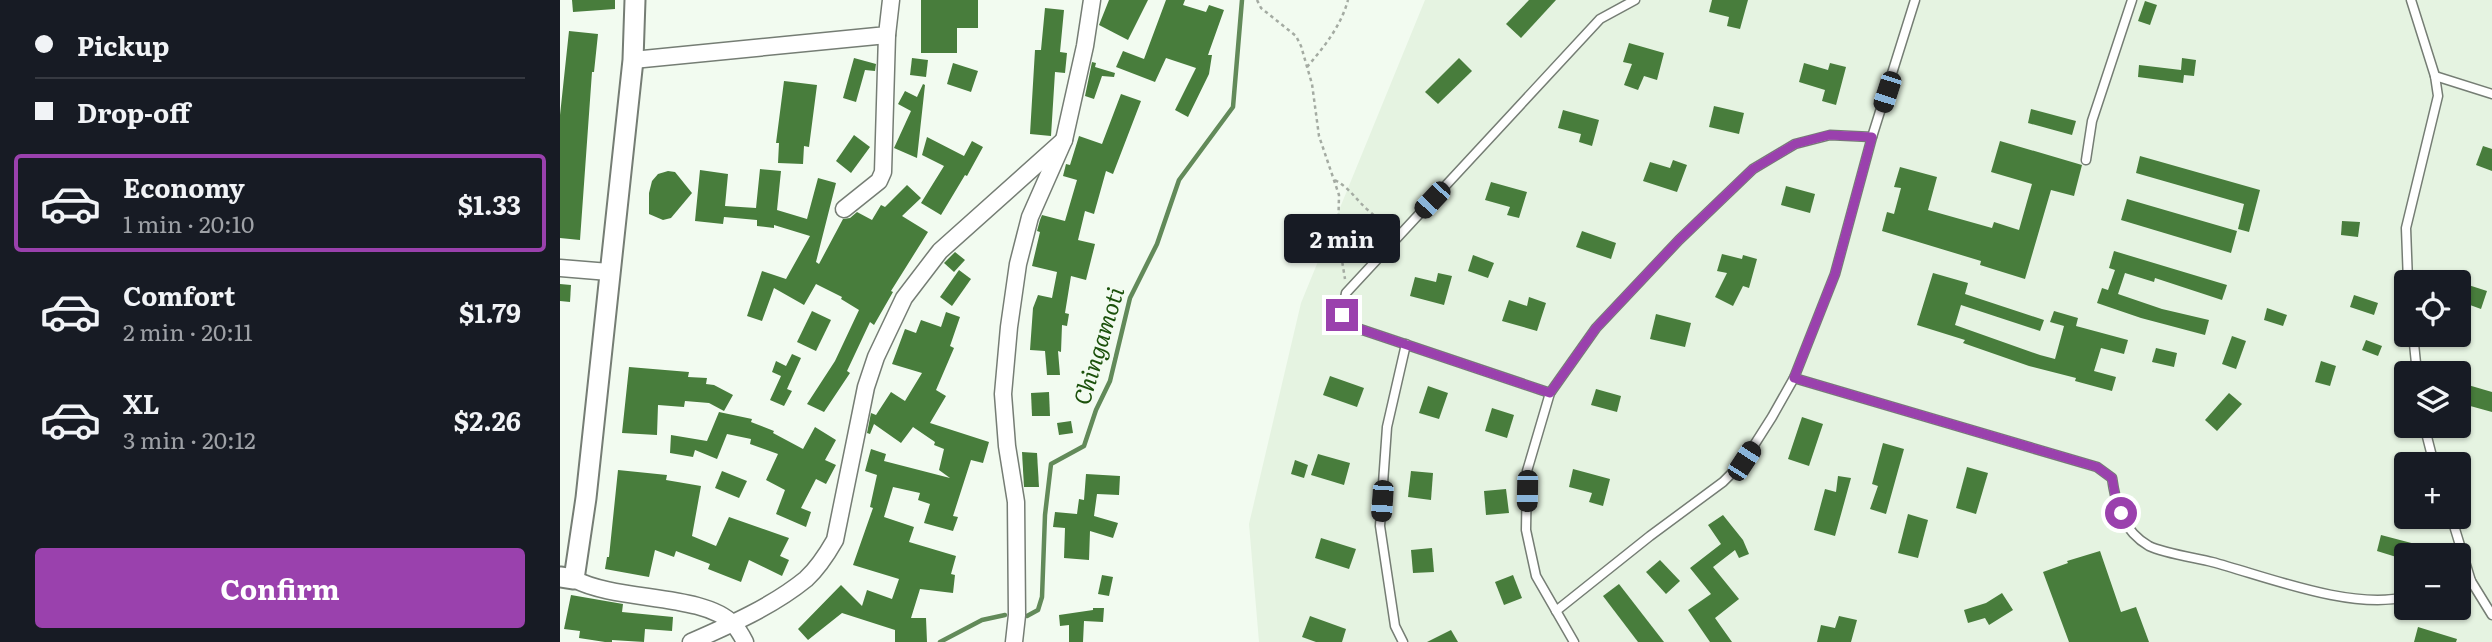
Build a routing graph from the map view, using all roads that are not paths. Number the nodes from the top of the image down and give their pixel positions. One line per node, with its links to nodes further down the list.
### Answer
1 (635, 0): 9 (street)
2 (891, 0): 8 (street)
3 (1092, 0): 13 (street)
4 (1635, 0): 19 (lane)
5 (1915, 0): 12 (lane)
6 (2132, 0): 14 (lane)
7 (2412, 0): 10 (lane)
8 (887, 35): 9 (street); 15 (street)
9 (633, 60): 18 (street)
10 (2435, 76): 11 (lane); 17 (lane)
11 (2492, 94)
12 (1872, 137): 20 (lane); 21 (lane)
13 (1065, 140): 27 (street); 30 (street)
14 (2086, 160)
15 (844, 209)
16 (560, 268): 18 (street)
17 (2408, 270)
18 (609, 272): 22 (street)
19 (1406, 344): 21 (lane); 31 (lane)
20 (1794, 378): 24 (lane); 25 (lane)
21 (1550, 393): 25 (lane)
22 (567, 578): 27 (street)
23 (2471, 581): 26 (lane)
24 (2394, 600)
25 (1556, 611): 32 (lane)
26 (2492, 615)
27 (733, 623): 28 (street); 29 (street)
28 (691, 642)
29 (745, 642)
30 (1014, 642)
31 (1403, 642)
32 (1574, 642)

